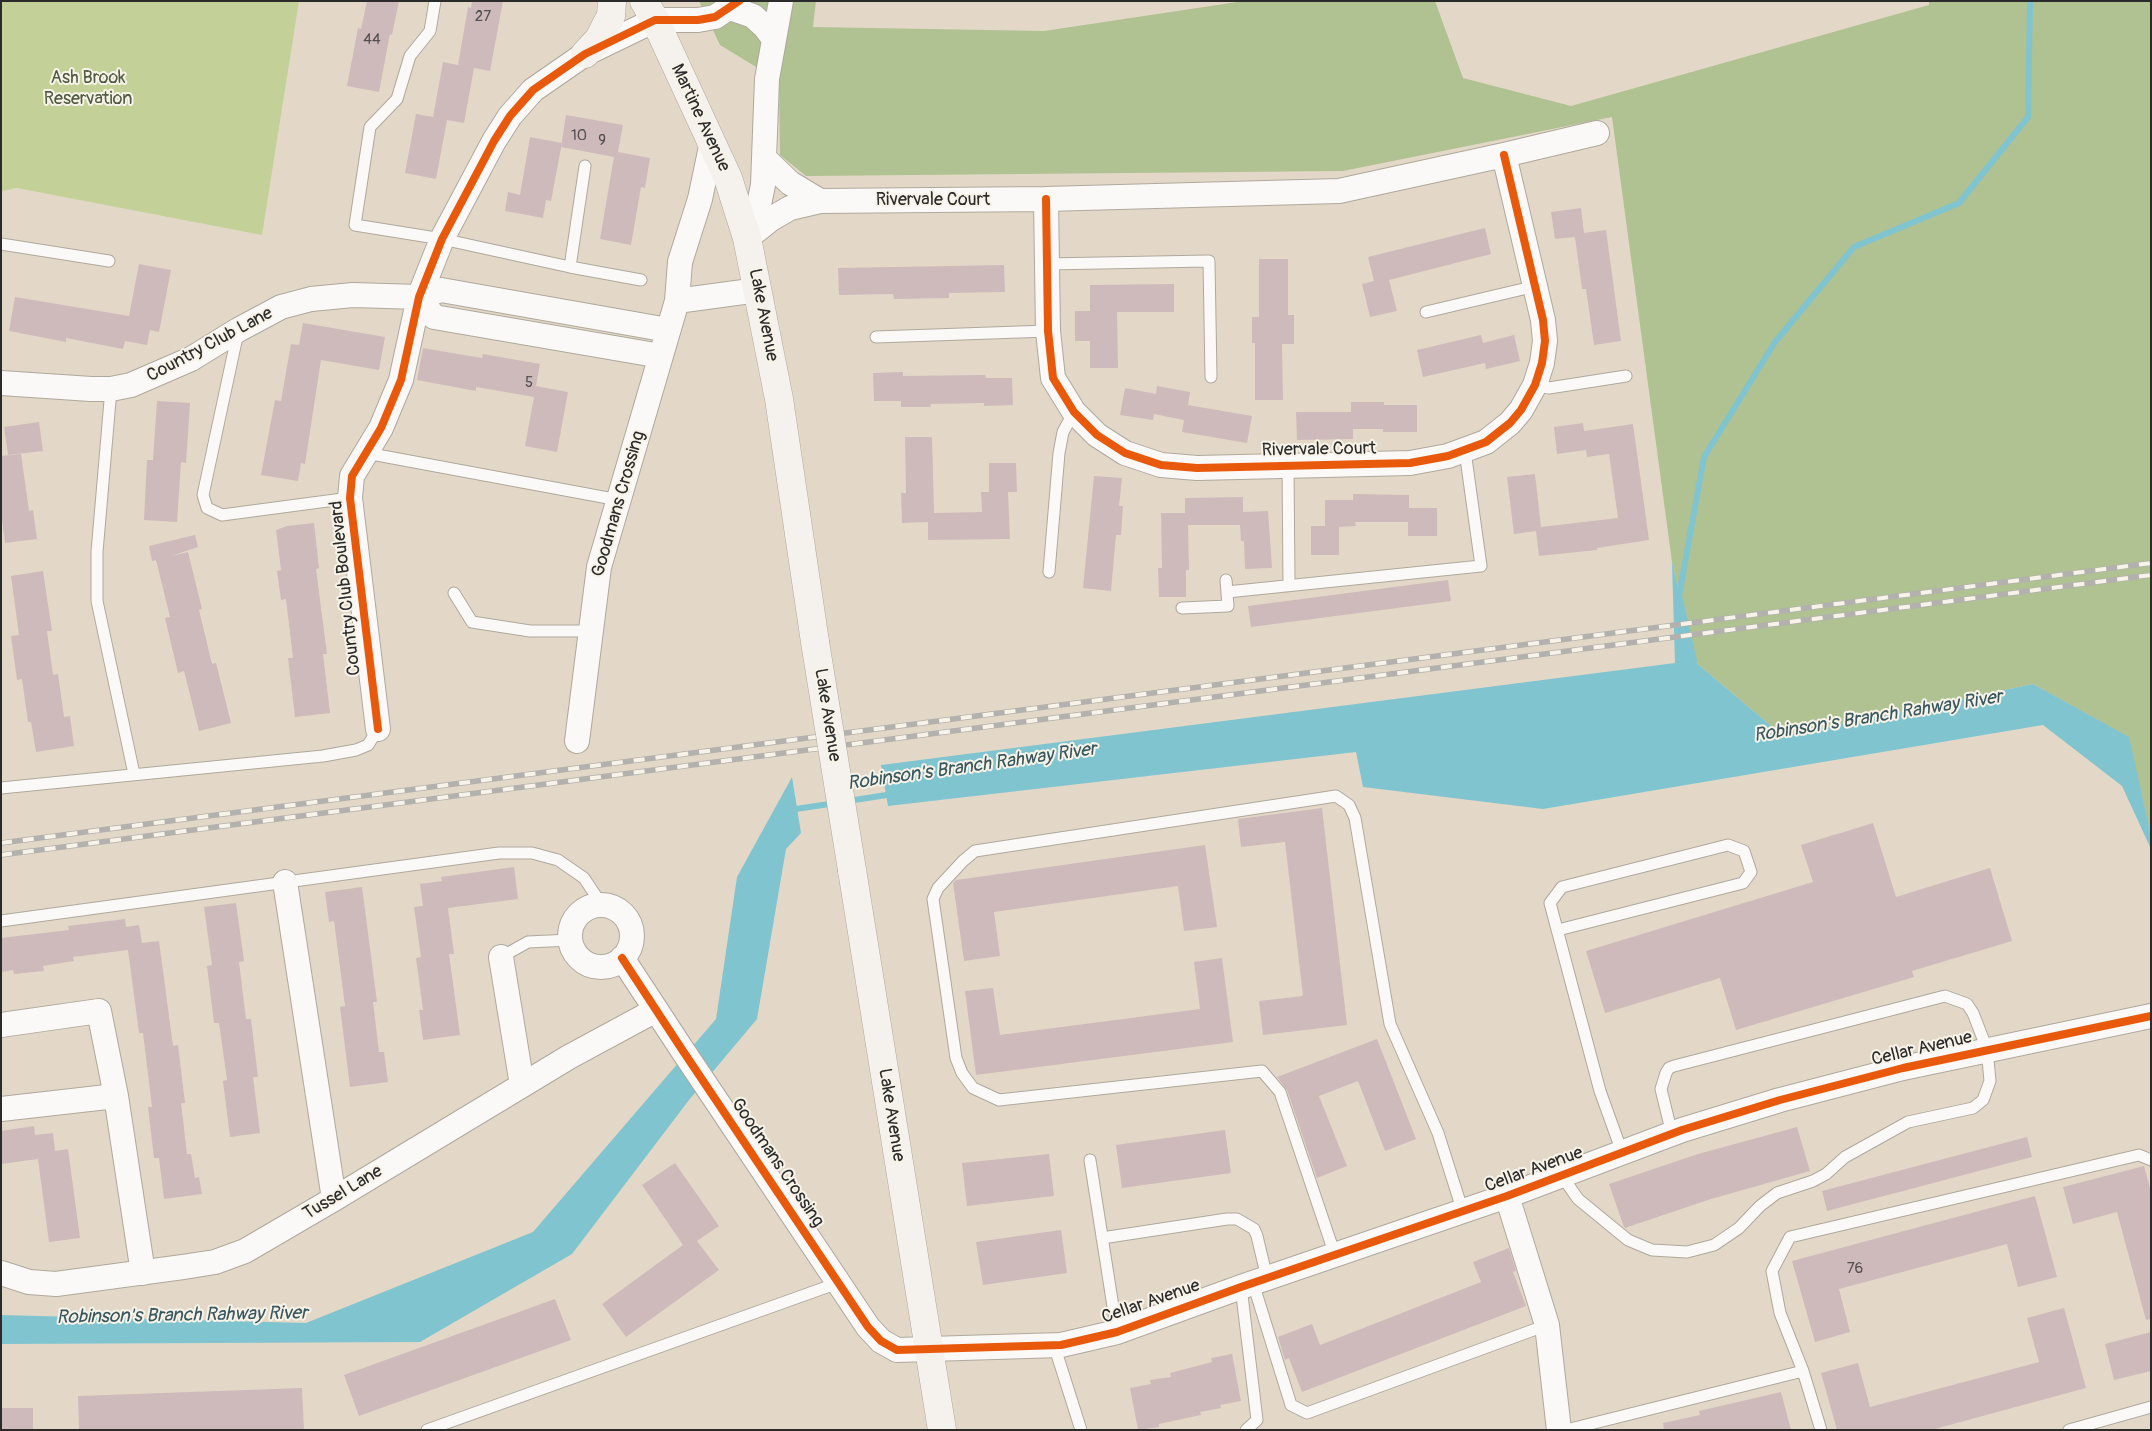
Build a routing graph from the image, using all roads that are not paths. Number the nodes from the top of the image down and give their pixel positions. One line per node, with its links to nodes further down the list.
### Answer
1 (435, 1): 16 (lane)
2 (612, 1): 7 (main road)
3 (780, 1): 6 (street)
4 (734, 5): 5 (street); 6 (street)
5 (650, 11): 7 (street, Country Club Boulevard); 9 (main road, Martine Avenue)
6 (774, 39): 11 (street)
7 (585, 54): 16 (street, Country Club Boulevard)
8 (1597, 133): 10 (street, Rivervale Court)
9 (712, 142): 15 (main road, Martine Avenue); 25 (street, Goodmans Crossing)
10 (1504, 155): 13 (street, Rivervale Court); 22 (street, Rivervale Court)
11 (764, 158): 14 (street); 15 (street)
12 (585, 166): 20 (lane)
13 (1046, 199): 14 (street, Rivervale Court); 19 (street, Rivervale Court)
14 (820, 201): 15 (street, Rivervale Court)
15 (747, 238): 23 (main road, Lake Avenue)
16 (442, 239): 20 (lane); 24 (street, Country Club Boulevard)
17 (1, 244): 18 (lane)
18 (109, 261)
19 (1047, 264): 29 (street, Rivervale Court); 33 (lane)
20 (570, 267): 21 (lane)
21 (641, 280)
22 (1536, 286): 26 (lane); 35 (street, Rivervale Court)
23 (758, 290): 25 (street); 85 (main road, Lake Avenue, bridge)
24 (419, 297): 27 (street, Country Club Lane); 28 (street, Country Club Lane); 31 (street); 39 (street, Country Club Boulevard)
25 (677, 301): 28 (street, Goodmans Crossing)
26 (1426, 312)
27 (238, 330): 36 (street, Country Club Lane); 41 (lane)
28 (668, 330): 31 (street, Goodmans Crossing)
29 (1048, 331): 30 (lane); 37 (street, Rivervale Court)
30 (876, 337)
31 (661, 356): 42 (street, Goodmans Crossing)
32 (1626, 376): 35 (lane)
33 (1211, 377)
34 (1, 383): 36 (street, Country Club Lane)
35 (1535, 385): 38 (street, Rivervale Court)
36 (111, 389): 52 (lane)
37 (1074, 412): 40 (street, Rivervale Court); 43 (lane)
38 (1465, 451): 40 (street, Rivervale Court); 45 (lane)
39 (366, 453): 41 (street, Country Club Boulevard); 42 (lane)
40 (1288, 465): 45 (lane)
41 (350, 498): 50 (street, Country Club Boulevard)
42 (619, 500): 49 (street, Goodmans Crossing)
43 (1049, 572)
44 (1226, 580): 46 (lane)
45 (1289, 586): 46 (lane)
46 (1227, 592): 48 (lane)
47 (454, 593): 49 (lane)
48 (1182, 608)
49 (591, 631): 51 (street, Goodmans Crossing)
50 (378, 728): 52 (lane)
51 (578, 741)
52 (134, 774): 53 (lane)
53 (1, 788)
54 (285, 882): 55 (lane); 56 (lane); 74 (street)
55 (602, 905): 58 (street); 60 (street)
56 (1, 921)
57 (1558, 930): 57 (lane); 69 (lane)
58 (570, 940): 59 (lane); 60 (street)
59 (500, 957): 65 (street)
60 (622, 958): 61 (street, Goodmans Crossing)
61 (656, 1010): 65 (street, Tussel Lane); 80 (street, Goodmans Crossing)
62 (2151, 1016): 64 (street, Cellar Avenue)
63 (1, 1025): 66 (street)
64 (1987, 1049): 68 (street, Cellar Avenue); 68 (lane); 72 (lane)
65 (522, 1085): 74 (street, Tussel Lane)
66 (116, 1096): 67 (street); 79 (street)
67 (1, 1109)
68 (1672, 1134): 69 (street, Cellar Avenue)
69 (1622, 1152): 72 (street, Cellar Avenue)
70 (1090, 1160): 76 (lane)
71 (2151, 1160): 86 (lane)
72 (1562, 1176): 73 (street, Cellar Avenue)
73 (1507, 1196): 75 (street, Cellar Avenue); 82 (street)
74 (334, 1199): 79 (street, Tussel Lane)
75 (1462, 1212): 77 (street, Cellar Avenue); 77 (lane)
76 (1102, 1238): 81 (lane); 83 (lane)
77 (1335, 1255): 81 (street, Cellar Avenue)
78 (1, 1272): 79 (street, Tussel Lane)
79 (143, 1273)
80 (838, 1282): 85 (street, Goodmans Crossing); 88 (lane)
81 (1253, 1283): 82 (lane); 83 (street, Cellar Avenue); 91 (lane)
82 (1547, 1325): 92 (street)
83 (1117, 1332): 84 (street, Cellar Avenue)
84 (1054, 1345): 85 (street, Cellar Avenue); 90 (lane)
85 (930, 1349): 89 (main road, Lake Avenue)
86 (1803, 1371): 93 (lane); 94 (lane)
87 (2151, 1407): 95 (lane)
88 (427, 1430)
89 (942, 1430)
90 (1081, 1430)
91 (1246, 1430)
92 (1559, 1430)
93 (1566, 1430)
94 (1821, 1430)
95 (2069, 1430)

